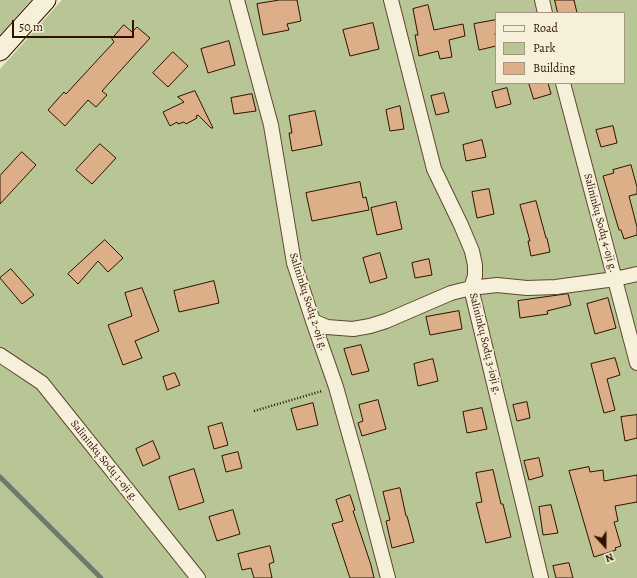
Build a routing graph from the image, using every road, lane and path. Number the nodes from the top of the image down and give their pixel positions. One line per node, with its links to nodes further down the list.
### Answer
1 (46, 0): 6 (main road)
2 (237, 0): 11 (street, Salininkų Sodų 2-oji g.)
3 (391, 0): 10 (street, Salininkų Sodų 3-ioji g.)
4 (542, 0): 5 (street)
5 (545, 12)
6 (0, 51)
7 (564, 84): 9 (street, Salininkų Sodų 4-oji g.)
8 (637, 274): 9 (street)
9 (615, 279): 10 (street); 13 (street, Salininkų Sodų 4-oji g.)
10 (471, 288): 11 (street); 18 (street, Salininkų Sodų 3-ioji g.)
11 (313, 321): 14 (street, Salininkų Sodų 2-oji g.)
12 (0, 355): 16 (street, Salininkų Sodų 1-oji g.)
13 (637, 363)
14 (336, 387): 15 (path); 17 (street, Salininkų Sodų 2-oji g.)
15 (254, 411)
16 (198, 578)
17 (388, 578)
18 (541, 578)

